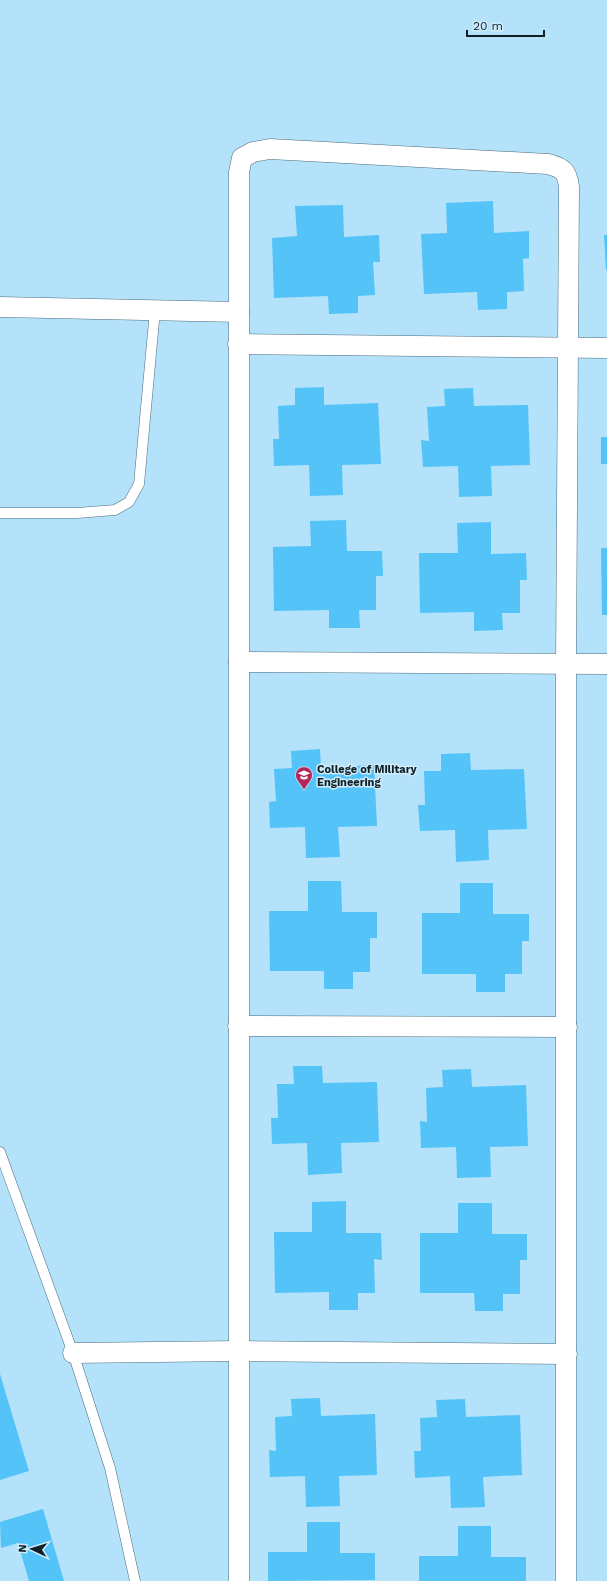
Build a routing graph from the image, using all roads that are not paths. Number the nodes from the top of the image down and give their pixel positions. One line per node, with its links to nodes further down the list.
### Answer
1 (0, 307): 2 (street)
2 (155, 310): 3 (street); 7 (lane)
3 (239, 312): 4 (street); 5 (street)
4 (238, 344): 5 (street); 8 (street)
5 (568, 348): 6 (street); 9 (street)
6 (607, 348)
7 (0, 512)
8 (239, 662): 9 (street); 11 (street)
9 (566, 664): 10 (street); 12 (street)
10 (607, 664)
11 (238, 1026): 12 (street); 14 (street)
12 (567, 1027): 16 (street)
13 (0, 1152): 15 (lane)
14 (239, 1350): 15 (street); 16 (street); 18 (street)
15 (73, 1353): 17 (lane)
16 (567, 1354): 19 (street)
17 (135, 1581)
18 (239, 1581)
19 (566, 1581)

